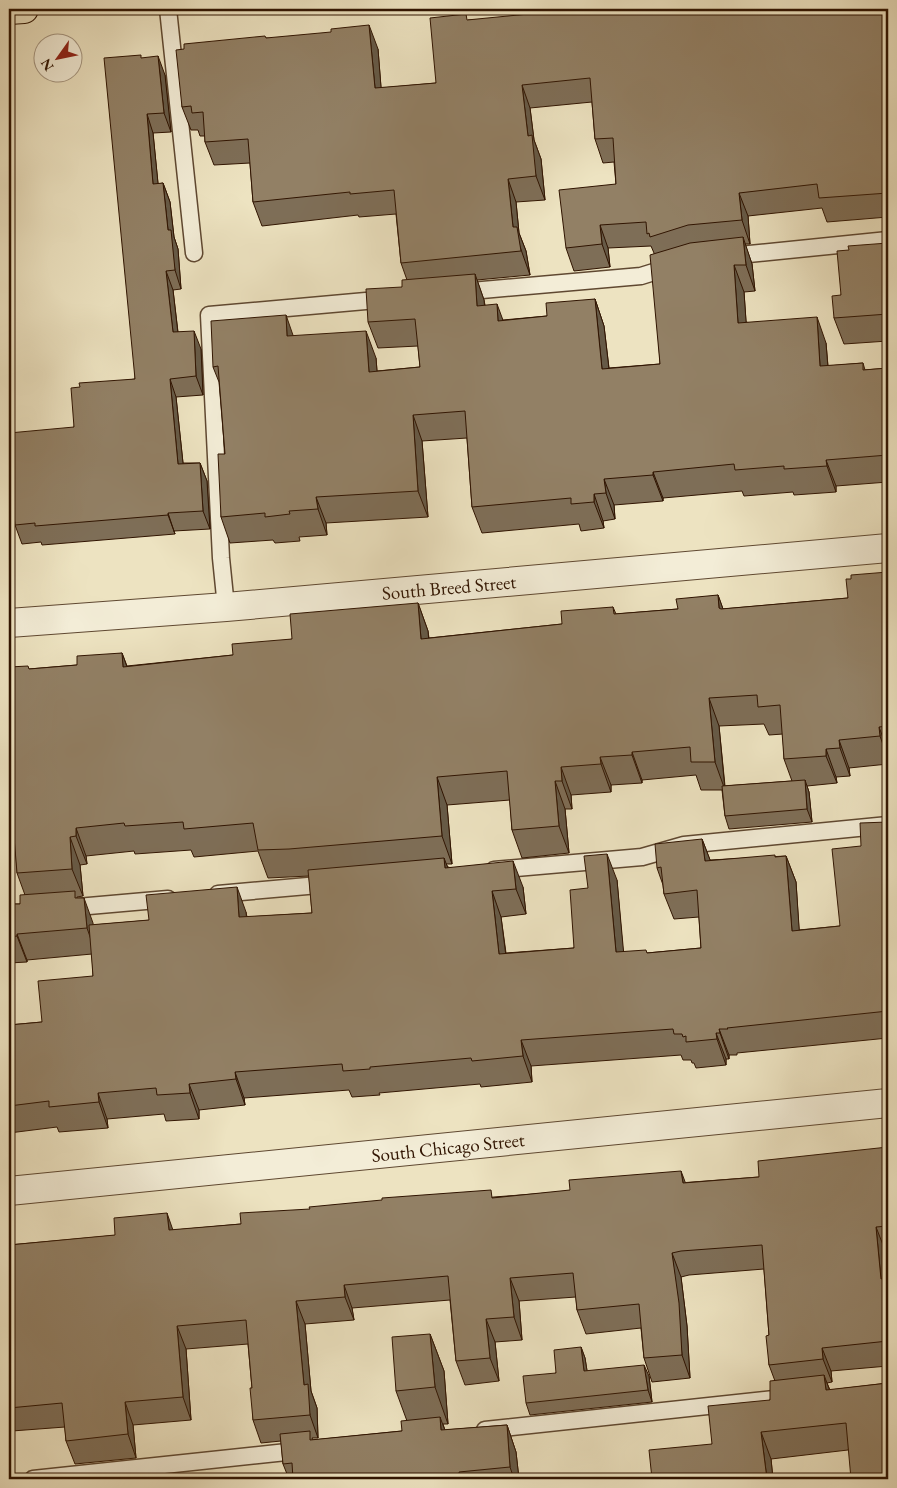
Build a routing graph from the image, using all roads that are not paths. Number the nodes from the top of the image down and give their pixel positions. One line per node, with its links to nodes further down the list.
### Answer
1 (24, 9): 3 (main road)
2 (168, 9): 5 (lane)
3 (9, 10)
4 (888, 240): 6 (lane)
5 (194, 253)
6 (717, 257)
7 (688, 262): 8 (lane)
8 (445, 294)
9 (405, 297): 11 (lane)
10 (888, 548): 11 (street, South Breed Street)
11 (226, 607): 12 (street, South Breed Street)
12 (9, 623)
13 (888, 825): 14 (lane)
14 (483, 871)
15 (345, 883): 16 (lane)
16 (206, 895)
17 (187, 897): 18 (lane)
18 (48, 909)
19 (888, 1103): 20 (street, South Chicago Street)
20 (9, 1191)
21 (809, 1395): 22 (lane)
22 (471, 1432)
23 (322, 1448): 24 (lane)
24 (33, 1479)

